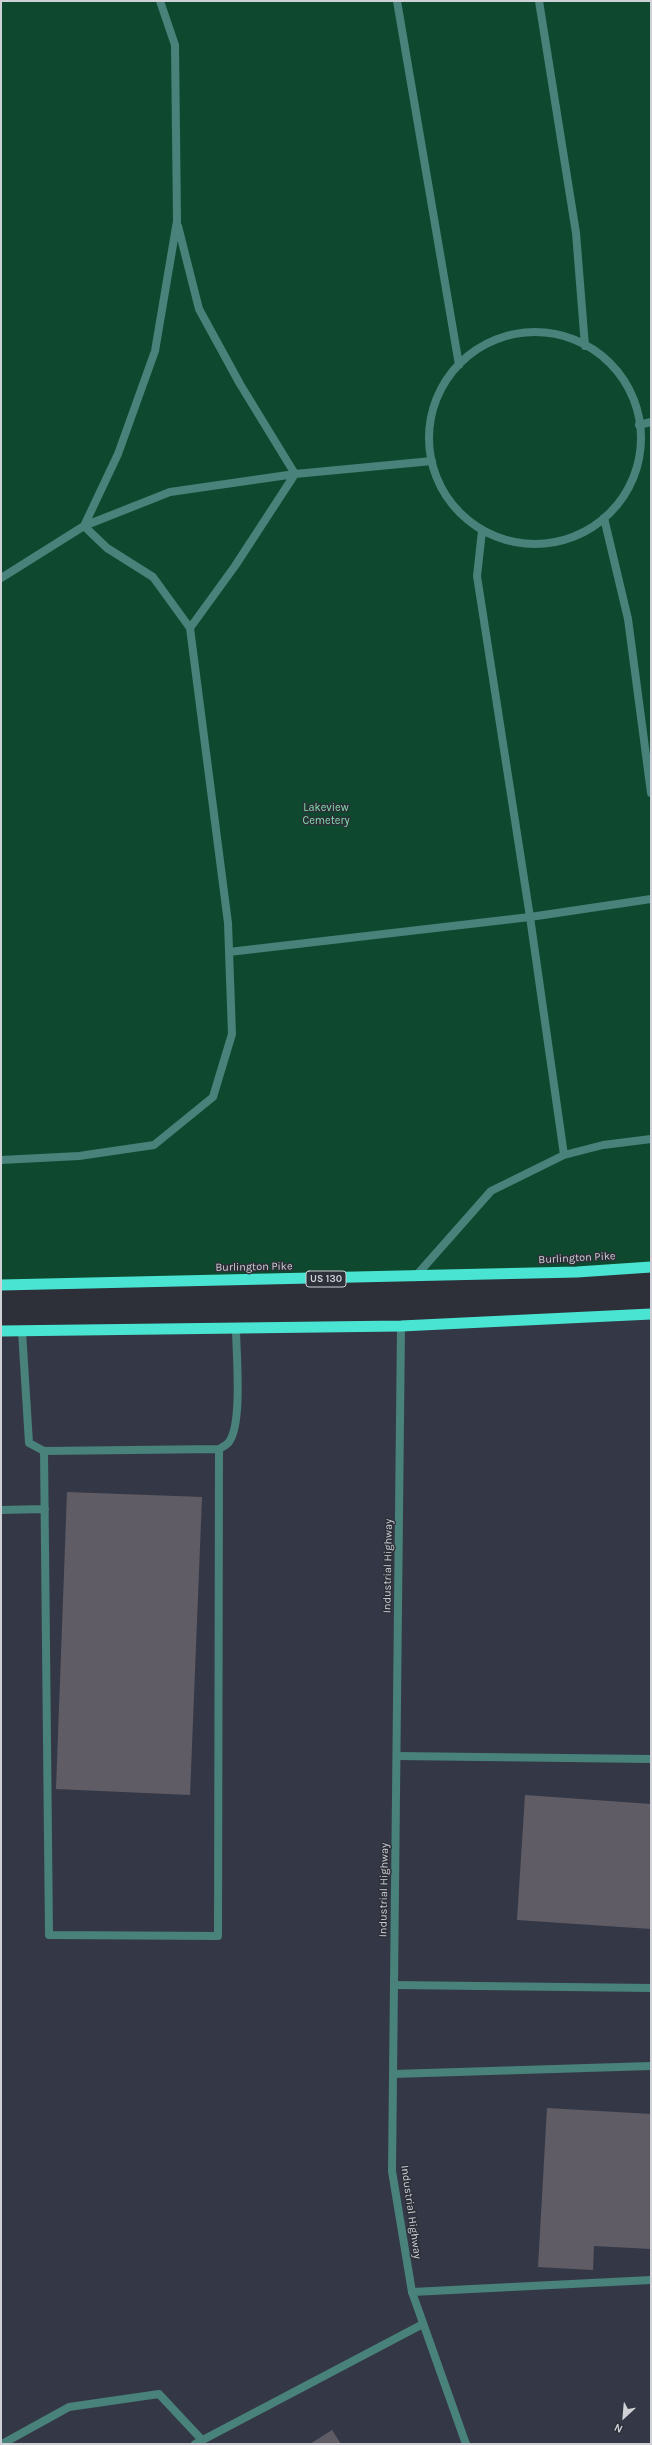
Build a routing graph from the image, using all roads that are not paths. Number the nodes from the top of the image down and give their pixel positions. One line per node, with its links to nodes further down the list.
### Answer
1 (160, 1): 4 (street)
2 (397, 1): 6 (street)
3 (539, 1): 5 (street)
4 (177, 221): 10 (street); 12 (street)
5 (586, 346): 6 (street); 8 (street)
6 (459, 365): 9 (street)
7 (651, 422): 8 (street)
8 (639, 424): 11 (street)
9 (432, 461): 10 (street); 13 (street)
10 (295, 474): 12 (street); 15 (street)
11 (604, 518): 13 (street); 16 (street)
12 (84, 526): 14 (street); 15 (street)
13 (482, 531): 18 (street)
14 (1, 578)
15 (190, 628): 19 (street)
16 (651, 793)
17 (651, 899): 18 (street)
18 (530, 917): 19 (street); 21 (street)
19 (229, 952): 22 (street)
20 (651, 1139): 21 (street)
21 (564, 1155): 24 (street)
22 (1, 1160)
23 (651, 1267): 24 (highway, Burlington Pike / US 130)
24 (414, 1277): 25 (highway, Burlington Pike / US 130)
25 (1, 1285)
26 (651, 1314): 27 (highway)
27 (401, 1326): 28 (highway); 35 (street, Industrial Highway)
28 (236, 1328): 30 (highway); 31 (street)
29 (1, 1331): 30 (highway)
30 (22, 1331): 32 (street)
31 (219, 1450): 32 (street); 33 (street)
32 (44, 1452): 33 (street)
33 (45, 1509): 34 (street)
34 (1, 1510)
35 (397, 1756): 36 (street); 37 (street, Industrial Highway)
36 (651, 1759)
37 (394, 1985): 38 (street); 40 (street, Industrial Highway)
38 (651, 1988)
39 (651, 2066): 40 (street)
40 (393, 2074): 42 (street, Industrial Highway)
41 (651, 2280): 42 (street)
42 (412, 2292): 43 (street, Industrial Highway)
43 (423, 2324): 44 (street); 46 (street, Industrial Highway)
44 (199, 2442): 45 (street)
45 (2, 2444)
46 (466, 2444)

